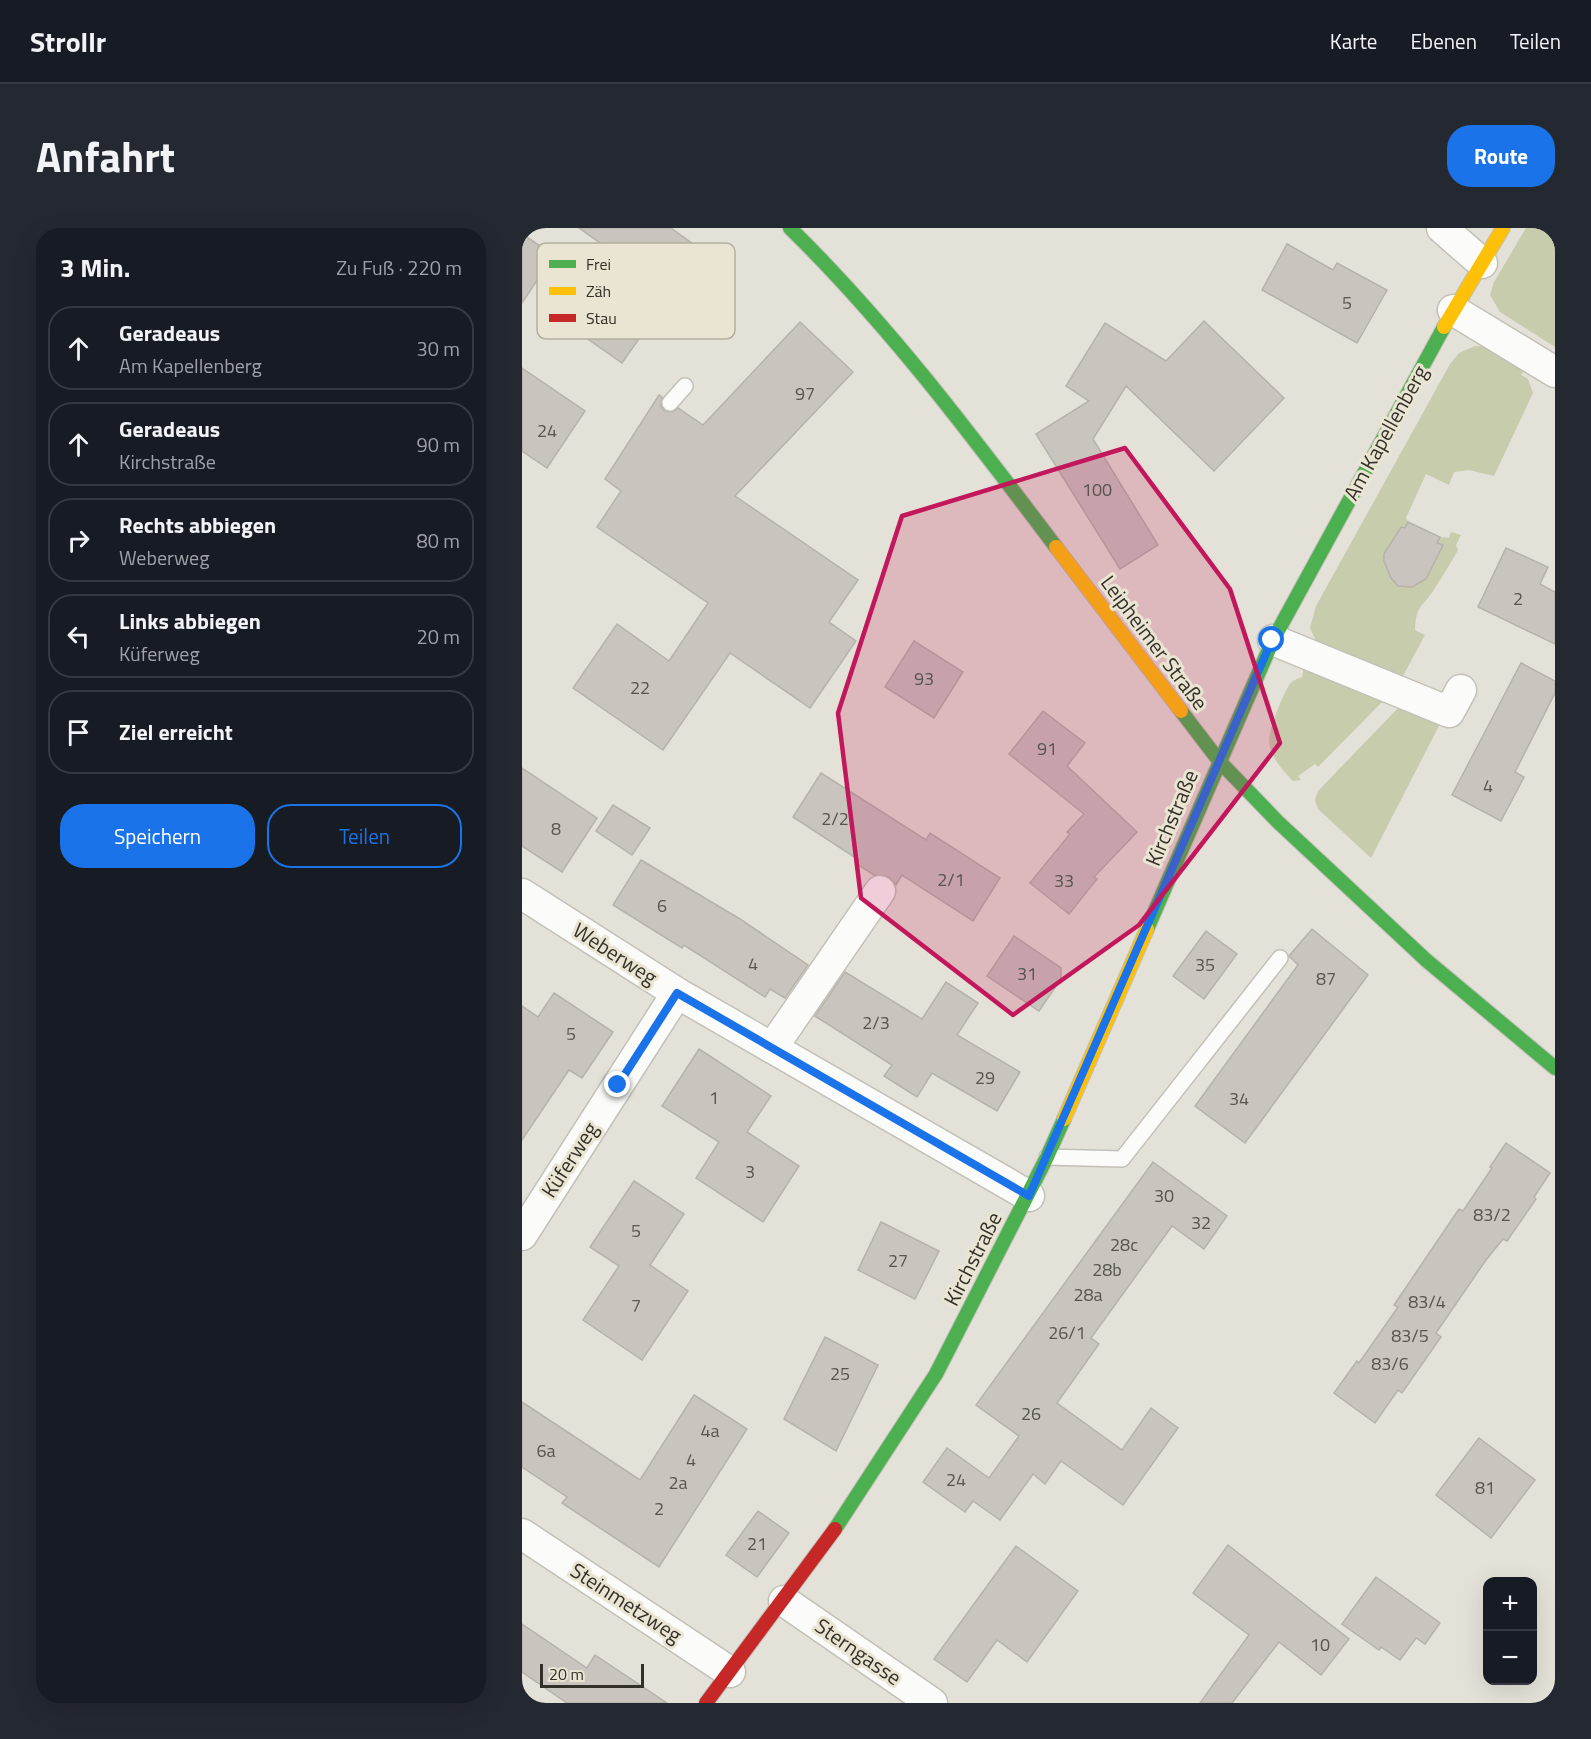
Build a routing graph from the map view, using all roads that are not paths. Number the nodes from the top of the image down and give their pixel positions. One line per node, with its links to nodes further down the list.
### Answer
1 (790, 228): 11 (street, Leipheimer Straße)
2 (1442, 228): 4 (street)
3 (1503, 228): 4 (street, Am Kapellenberg)
4 (1482, 263): 5 (street, Am Kapellenberg)
5 (1453, 310): 6 (street); 9 (street, Am Kapellenberg)
6 (1555, 372)
7 (685, 386): 8 (lane)
8 (670, 403)
9 (1272, 640): 10 (street); 11 (street, Am Kapellenberg)
10 (1461, 690)
11 (1220, 762): 17 (street, Leipheimer Straße); 18 (street, Kirchstraße)
12 (880, 891): 16 (street)
13 (522, 894): 15 (street, Weberweg)
14 (1280, 958): 18 (lane)
15 (677, 993): 16 (street, Weberweg); 20 (street, Küferweg)
16 (772, 1048): 19 (street, Weberweg)
17 (1555, 1068)
18 (1047, 1158): 19 (street, Kirchstraße)
19 (1029, 1196): 22 (street, Kirchstraße)
20 (522, 1235)
21 (522, 1534): 23 (street, Steinmetzweg)
22 (784, 1601): 23 (street, Kirchstraße); 25 (street, Sterngasse)
23 (730, 1672): 24 (street, Kirchstraße)
24 (706, 1703)
25 (932, 1703)

